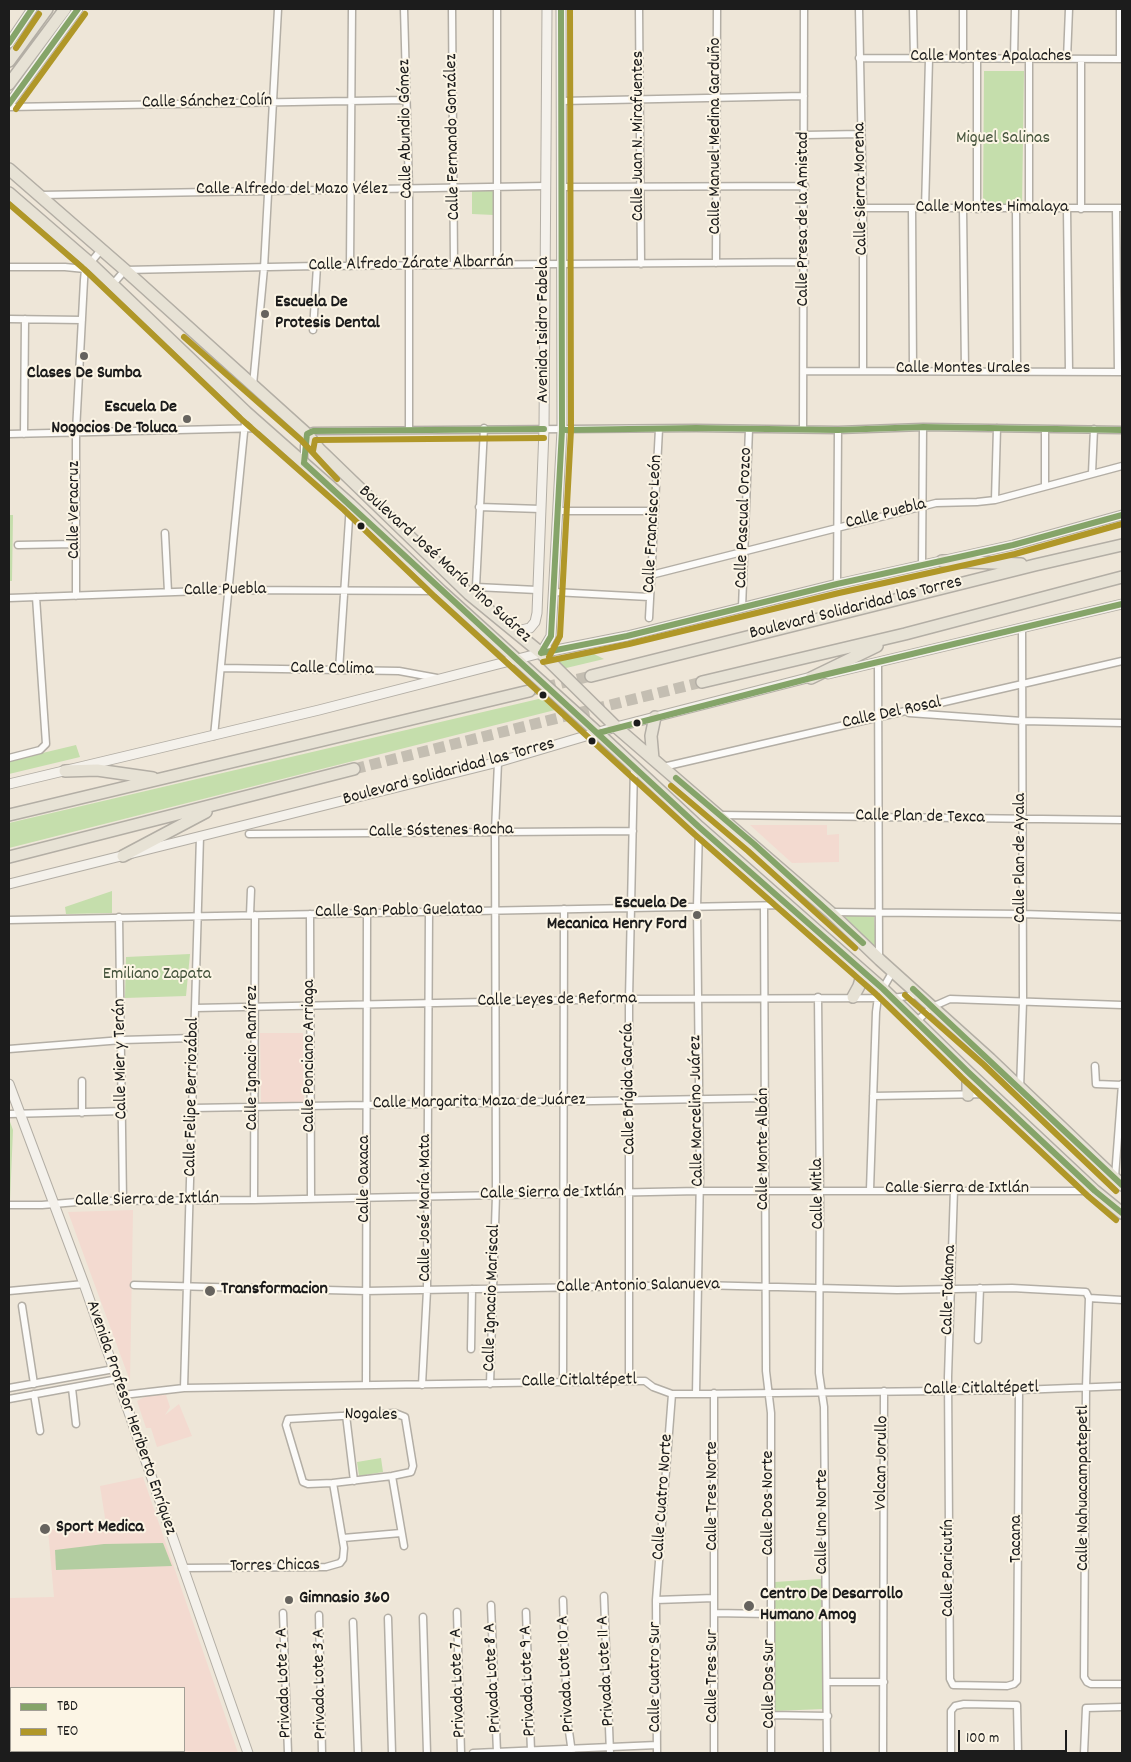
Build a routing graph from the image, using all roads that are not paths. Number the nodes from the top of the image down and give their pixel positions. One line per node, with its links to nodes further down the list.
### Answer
1 (32, 9): 21 (main road)
2 (47, 9): 32 (highway)
3 (65, 9): 33 (highway)
4 (78, 9): 41 (main road)
5 (278, 9): 40 (street)
6 (352, 9): 38 (street)
7 (404, 9): 37 (street, Calle Abundio Gómez)
8 (452, 9): 48 (street, Calle Fernando González)
9 (497, 9): 45 (street)
10 (547, 9): 46 (main road, Avenida Isidro Fabela)
11 (561, 9): 39 (main road, Avenida Isidro Fabela)
12 (639, 9): 36 (street, Calle Juan N. Mirafuentes)
13 (717, 9): 35 (street, Calle Manuel Medina Garduño)
14 (804, 9): 34 (street, Calle Presa de la Amistad)
15 (859, 9): 22 (street, Calle Sierra Morena)
16 (913, 9): 23 (street)
17 (963, 9): 25 (street)
18 (1015, 9): 27 (street)
19 (1068, 9): 29 (street)
20 (1120, 9): 31 (street)
21 (9, 42)
22 (859, 58): 23 (street, Calle Montes Apalaches); 42 (street, Calle Sierra Morena)
23 (914, 58): 24 (street, Calle Montes Apalaches)
24 (929, 58): 25 (street, Calle Montes Apalaches); 60 (street)
25 (963, 59): 26 (street, Calle Montes Apalaches)
26 (977, 59): 27 (street, Calle Montes Apalaches); 62 (street)
27 (1014, 59): 28 (street, Calle Montes Apalaches)
28 (1030, 59): 29 (street, Calle Montes Apalaches); 63 (street)
29 (1067, 59): 30 (street, Calle Montes Apalaches)
30 (1081, 59): 31 (street, Calle Montes Apalaches); 65 (street)
31 (1121, 59)
32 (9, 61)
33 (9, 84)
34 (804, 96): 35 (street); 43 (street, Calle Presa de la Amistad)
35 (718, 97): 36 (street); 50 (street, Calle Manuel Medina Garduño)
36 (639, 99): 39 (street); 51 (street, Calle Juan N. Mirafuentes)
37 (406, 100): 38 (street, Calle Sánchez Colín); 54 (street, Calle Abundio Gómez)
38 (352, 101): 40 (street, Calle Sánchez Colín); 53 (street)
39 (561, 101): 49 (main road, Avenida Isidro Fabela)
40 (272, 102): 41 (street, Calle Sánchez Colín); 52 (street)
41 (9, 105)
42 (861, 134): 43 (street); 57 (street, Calle Sierra Morena)
43 (805, 135): 47 (street, Calle Presa de la Amistad)
44 (9, 169): 56 (highway, Boulevard José María Pino Suárez)
45 (498, 186): 46 (street, Calle Alfredo del Mazo Vélez); 48 (street, Calle Alfredo del Mazo Vélez); 72 (street)
46 (545, 186): 69 (main road, Avenida Isidro Fabela)
47 (805, 186): 50 (street); 68 (street, Calle Presa de la Amistad)
48 (455, 187): 54 (street, Calle Alfredo del Mazo Vélez); 78 (street, Calle Fernando González)
49 (563, 187): 51 (street); 70 (main road, Avenida Isidro Fabela)
50 (718, 187): 51 (street); 71 (street, Calle Manuel Medina Garduño)
51 (640, 188): 73 (street, Calle Juan N. Mirafuentes)
52 (268, 190): 53 (street, Calle Alfredo del Mazo Vélez); 56 (street, Calle Alfredo del Mazo Vélez); 80 (street)
53 (351, 190): 54 (street, Calle Alfredo del Mazo Vélez); 77 (street)
54 (409, 190): 74 (street, Calle Abundio Gómez)
55 (9, 193): 75 (highway, Boulevard José María Pino Suárez)
56 (40, 195): 67 (highway, Boulevard José María Pino Suárez)
57 (863, 208): 59 (street, Calle Montes Himalaya); 87 (street, Calle Sierra Morena)
58 (1119, 208): 65 (street, Calle Montes Himalaya); 93 (street)
59 (912, 209): 60 (street, Calle Montes Himalaya); 88 (street)
60 (926, 209): 61 (street, Calle Montes Himalaya)
61 (963, 209): 62 (street, Calle Montes Himalaya); 89 (street)
62 (977, 209): 66 (street, Calle Montes Himalaya)
63 (1029, 209): 64 (street, Calle Montes Himalaya); 66 (street, Calle Montes Himalaya)
64 (1067, 209): 65 (street, Calle Montes Himalaya); 92 (street)
65 (1081, 209)
66 (1016, 210): 91 (street)
67 (101, 250): 75 (street); 81 (highway, Boulevard José María Pino Suárez)
68 (805, 262): 71 (street, Calle Alfredo Zárate Albarrán); 90 (street, Calle Presa de la Amistad)
69 (546, 263): 70 (street, Calle Alfredo Zárate Albarrán); 72 (street, Calle Alfredo Zárate Albarrán); 102 (main road, Avenida Isidro Fabela)
70 (562, 263): 73 (street, Calle Alfredo Zárate Albarrán); 108 (main road, Avenida Isidro Fabela)
71 (716, 263): 73 (street, Calle Alfredo Zárate Albarrán)
72 (497, 264): 78 (street, Calle Alfredo Zárate Albarrán)
73 (641, 264)
74 (409, 265): 77 (street, Calle Alfredo Zárate Albarrán); 78 (street, Calle Alfredo Zárate Albarrán); 101 (street, Calle Abundio Gómez)
75 (87, 266): 79 (street); 82 (highway, Boulevard José María Pino Suárez); 85 (street, Calle Veracruz)
76 (317, 266): 77 (street, Calle Alfredo Zárate Albarrán); 80 (street, Calle Alfredo Zárate Albarrán); 86 (street)
77 (350, 266)
78 (454, 266)
79 (9, 267)
80 (264, 268): 81 (street, Calle Alfredo Zárate Albarrán); 94 (street)
81 (125, 270): 82 (street); 94 (highway, Boulevard José María Pino Suárez)
82 (113, 284): 95 (highway, Boulevard José María Pino Suárez)
83 (9, 319): 84 (street)
84 (25, 319): 85 (street); 113 (street)
85 (82, 320): 111 (street, Calle Veracruz)
86 (313, 330)
87 (863, 370): 88 (street, Calle Montes Urales); 90 (street, Calle Montes Urales)
88 (913, 370): 89 (street, Calle Montes Urales)
89 (965, 370): 91 (street, Calle Montes Urales)
90 (804, 371): 105 (street, Calle Presa de la Amistad)
91 (1017, 371): 92 (street, Calle Montes Urales)
92 (1069, 371): 93 (street, Calle Montes Urales)
93 (1120, 372)
94 (253, 385): 114 (highway, Boulevard José María Pino Suárez)
95 (246, 412): 96 (highway, Boulevard José María Pino Suárez); 100 (street)
96 (264, 427): 100 (street); 115 (highway, Boulevard José María Pino Suárez)
97 (923, 427): 99 (street); 109 (street); 121 (street)
98 (484, 428): 101 (street); 102 (street); 122 (street)
99 (997, 428): 106 (street); 119 (street)
100 (244, 429): 111 (street); 139 (street)
101 (409, 429): 114 (street)
102 (544, 429): 108 (street); 123 (main road, Avenida Isidro Fabela)
103 (659, 429): 104 (street); 108 (street); 125 (street, Calle Francisco León)
104 (748, 429): 105 (street); 132 (street, Calle Pascual Orozco)
105 (803, 429): 109 (street)
106 (1045, 429): 107 (street); 118 (street)
107 (1094, 429): 110 (street); 117 (street)
108 (562, 430): 124 (main road, Avenida Isidro Fabela)
109 (838, 430): 127 (street)
110 (1122, 430)
111 (76, 432): 113 (street); 129 (street, Calle Veracruz)
112 (9, 434): 113 (street)
113 (24, 434)
114 (307, 434): 115 (street); 152 (highway, Boulevard José María Pino Suárez)
115 (304, 463): 120 (highway, Boulevard José María Pino Suárez)
116 (1122, 466): 117 (street, Calle Puebla)
117 (1092, 473): 118 (street, Calle Puebla)
118 (1044, 486): 119 (street, Calle Puebla)
119 (995, 500): 121 (street, Calle Puebla)
120 (350, 504): 140 (street); 142 (highway, Boulevard José María Pino Suárez)
121 (921, 506): 127 (street, Calle Puebla); 135 (street)
122 (480, 507): 123 (street); 141 (street)
123 (541, 509): 141 (main road, Avenida Isidro Fabela)
124 (558, 511): 125 (street); 144 (main road, Avenida Isidro Fabela)
125 (655, 511): 136 (street, Calle Francisco León)
126 (1122, 515): 133 (main road, Boulevard Solidaridad las Torres)
127 (837, 527): 132 (street, Calle Puebla); 138 (street)
128 (165, 533): 143 (street)
129 (76, 544): 130 (street); 145 (street, Calle Veracruz)
130 (18, 545)
131 (1122, 545): 134 (highway, Boulevard Solidaridad las Torres)
132 (743, 550): 136 (street, Calle Puebla); 150 (street, Calle Pascual Orozco)
133 (942, 561): 134 (highway); 135 (main road, Boulevard Solidaridad las Torres)
134 (1035, 564): 161 (highway, Boulevard Solidaridad las Torres)
135 (922, 565): 138 (main road, Boulevard Solidaridad las Torres)
136 (651, 575): 146 (street, Calle Francisco León)
137 (1122, 577): 154 (highway, Boulevard Solidaridad las Torres)
138 (837, 584): 150 (main road, Boulevard Solidaridad las Torres)
139 (230, 590): 140 (street, Calle Puebla); 143 (street, Calle Puebla); 159 (street)
140 (345, 590): 142 (street, Calle Puebla); 160 (street)
141 (537, 590): 152 (main road, Avenida Isidro Fabela)
142 (441, 591): 156 (highway, Boulevard José María Pino Suárez)
143 (168, 592): 145 (street, Calle Puebla)
144 (554, 592): 146 (street); 155 (main road, Avenida Isidro Fabela)
145 (76, 596): 147 (street, Calle Puebla)
146 (649, 596): 151 (street, Calle Francisco León)
147 (36, 597): 148 (street, Calle Puebla); 175 (street)
148 (9, 598)
149 (1122, 604): 153 (main road, Boulevard Solidaridad las Torres)
150 (742, 608): 155 (main road, Boulevard Solidaridad las Torres)
151 (648, 618)
152 (510, 628): 155 (highway, Boulevard José María Pino Suárez)
153 (1022, 628): 158 (main road, Boulevard Solidaridad las Torres); 165 (street, Calle Plan de Ayala)
154 (905, 634): 162 (highway); 164 (highway, Boulevard Solidaridad las Torres)
155 (541, 653): 156 (main road, Boulevard Solidaridad las Torres); 172 (highway, Boulevard José María Pino Suárez)
156 (518, 659): 163 (main road, Boulevard Solidaridad las Torres); 173 (highway, Boulevard José María Pino Suárez)
157 (1122, 660): 165 (street, Calle Del Rosal)
158 (878, 662): 162 (main road, Boulevard Solidaridad las Torres); 168 (street)
159 (222, 668): 160 (street, Calle Colima); 174 (street)
160 (339, 670): 163 (street, Calle Colima)
161 (591, 676)
162 (811, 678): 169 (main road, Boulevard Solidaridad las Torres)
163 (441, 679): 174 (main road, Boulevard Solidaridad las Torres)
164 (702, 682)
165 (1021, 684): 167 (street, Calle Del Rosal); 170 (street, Calle Plan de Ayala)
166 (529, 691): 181 (highway)
167 (903, 712): 168 (street, Calle Del Rosal); 170 (street)
168 (878, 716): 177 (street, Calle Del Rosal); 186 (street)
169 (655, 718): 172 (main road, Boulevard Solidaridad las Torres); 177 (highway)
170 (1022, 721): 171 (street); 187 (street, Calle Plan de Ayala)
171 (1122, 723)
172 (616, 727): 173 (main road, Boulevard Solidaridad las Torres); 177 (highway, Boulevard José María Pino Suárez)
173 (598, 733): 176 (main road, Boulevard Solidaridad las Torres); 178 (highway, Boulevard José María Pino Suárez)
174 (214, 736): 180 (main road, Boulevard Solidaridad las Torres)
175 (9, 758)
176 (498, 762): 191 (street, Calle Ignacio Mariscal); 193 (main road, Boulevard Solidaridad las Torres)
177 (658, 763): 184 (highway, Boulevard José María Pino Suárez)
178 (634, 767): 189 (highway, Boulevard José María Pino Suárez); 190 (street, Calle Brígida García)
179 (354, 769): 183 (highway, Boulevard Solidaridad las Torres)
180 (65, 771): 181 (highway); 182 (main road, Boulevard Solidaridad las Torres)
181 (175, 776): 185 (highway)
182 (9, 784)
183 (237, 799): 194 (highway); 195 (highway, Boulevard Solidaridad las Torres)
184 (718, 814): 186 (street, Calle Plan de Texca); 205 (highway, Boulevard José María Pino Suárez)
185 (9, 816)
186 (878, 818): 187 (street, Calle Plan de Texca); 206 (street)
187 (1021, 818): 188 (street, Calle Plan de Texca); 209 (street, Calle Plan de Ayala)
188 (1122, 820)
189 (699, 827): 198 (highway, Boulevard José María Pino Suárez); 200 (street, Calle Marcelino Juárez)
190 (633, 830): 191 (street, Calle Sóstenes Rocha); 202 (street, Calle Brígida García)
191 (495, 831): 192 (street, Calle Sóstenes Rocha); 203 (street, Calle Ignacio Mariscal)
192 (249, 834)
193 (200, 836): 194 (main road, Boulevard Solidaridad las Torres); 211 (street, Calle Felipe Berriozábal)
194 (123, 856): 196 (main road, Boulevard Solidaridad las Torres)
195 (9, 857)
196 (9, 884)
197 (251, 890): 210 (street, Calle Ignacio Ramírez)
198 (790, 905): 199 (street, Calle San Pablo Guelatao); 217 (highway, Boulevard José María Pino Suárez)
199 (764, 906): 200 (street, Calle San Pablo Guelatao); 222 (street, Calle Monte Albán)
200 (697, 907): 202 (street, Calle San Pablo Guelatao); 224 (street, Calle Marcelino Juárez)
201 (564, 909): 202 (street, Calle San Pablo Guelatao); 203 (street, Calle San Pablo Guelatao); 225 (street)
202 (630, 909): 223 (street, Calle Brígida García)
203 (495, 911): 204 (street, Calle San Pablo Guelatao); 228 (street, Calle Ignacio Mariscal)
204 (429, 912): 207 (street, Calle San Pablo Guelatao); 227 (street, Calle José María Mata)
205 (830, 912): 206 (street); 215 (highway, Boulevard José María Pino Suárez)
206 (878, 912): 209 (street); 215 (street)
207 (367, 913): 208 (street, Calle San Pablo Guelatao); 229 (street, Calle Oaxaca)
208 (310, 914): 210 (street, Calle San Pablo Guelatao); 232 (street, Calle Ponciano Arriaga)
209 (1022, 914): 213 (street); 226 (street, Calle Plan de Ayala)
210 (253, 915): 211 (street, Calle San Pablo Guelatao); 231 (street, Calle Ignacio Ramírez)
211 (198, 916): 212 (street, Calle San Pablo Guelatao); 233 (street, Calle Felipe Berriozábal)
212 (119, 917): 214 (street, Calle San Pablo Guelatao); 237 (street, Calle Mier y Terán)
213 (1122, 917)
214 (9, 920)
215 (880, 960): 216 (highway, Boulevard José María Pino Suárez)
216 (893, 971): 218 (street); 219 (highway, Boulevard José María Pino Suárez)
217 (863, 972): 218 (highway, Boulevard José María Pino Suárez); 221 (highway)
218 (884, 995): 219 (street, Calle Leyes de Reforma); 221 (street, Calle Leyes de Reforma); 235 (highway, Boulevard José María Pino Suárez); 247 (street)
219 (919, 995): 234 (highway, Boulevard José María Pino Suárez)
220 (818, 997): 221 (street, Calle Leyes de Reforma); 222 (street, Calle Leyes de Reforma); 266 (street, Calle Mitla)
221 (853, 997)
222 (765, 998): 224 (street, Calle Leyes de Reforma); 249 (street, Calle Monte Albán)
223 (629, 999): 224 (street, Calle Leyes de Reforma); 225 (street, Calle Leyes de Reforma); 251 (street, Calle Brígida García)
224 (697, 999): 248 (street, Calle Marcelino Juárez)
225 (562, 1002): 228 (street, Calle Leyes de Reforma); 253 (street)
226 (1023, 1002): 230 (street); 234 (street); 244 (street, Calle Plan de Ayala)
227 (428, 1003): 228 (street, Calle Leyes de Reforma); 229 (street, Calle Leyes de Reforma); 254 (street, Calle José María Mata)
228 (495, 1003): 252 (street, Calle Ignacio Mariscal)
229 (367, 1005): 232 (street, Calle Leyes de Reforma); 255 (street, Calle Oaxaca)
230 (1122, 1005)
231 (254, 1006): 232 (street, Calle Leyes de Reforma); 233 (street, Calle Leyes de Reforma); 257 (street, Calle Ignacio Ramírez)
232 (311, 1006): 256 (street, Calle Ponciano Arriaga)
233 (195, 1008): 236 (street, Calle Felipe Berriozábal)
234 (932, 1008): 235 (street); 244 (highway, Boulevard José María Pino Suárez)
235 (916, 1022): 240 (highway, Boulevard José María Pino Suárez)
236 (194, 1038): 237 (street); 258 (street, Calle Felipe Berriozábal)
237 (122, 1040): 238 (street); 259 (street, Calle Mier y Terán)
238 (9, 1049)
239 (1095, 1066): 243 (street)
240 (968, 1072): 245 (highway, Boulevard José María Pino Suárez); 246 (highway)
241 (82, 1081): 260 (street)
242 (9, 1084): 262 (main road, Avenida Profesor Heriberto Enríquez)
243 (1122, 1085): 250 (street)
244 (1020, 1089): 263 (highway, Boulevard José María Pino Suárez)
245 (991, 1094): 246 (street); 269 (highway, Boulevard José María Pino Suárez)
246 (968, 1095): 247 (street)
247 (873, 1096): 267 (street)
248 (698, 1098): 249 (street, Calle Margarita Maza de Juárez); 251 (street, Calle Margarita Maza de Juárez); 268 (street, Calle Marcelino Juárez)
249 (765, 1098): 265 (street, Calle Monte Albán)
250 (1122, 1098): 263 (street)
251 (630, 1100): 253 (street, Calle Margarita Maza de Juárez); 270 (street, Calle Brígida García)
252 (496, 1102): 253 (street, Calle Margarita Maza de Juárez); 254 (street, Calle Margarita Maza de Juárez); 271 (street, Calle Ignacio Mariscal)
253 (562, 1102): 272 (street)
254 (428, 1104): 255 (street, Calle Margarita Maza de Juárez); 273 (street, Calle José María Mata)
255 (366, 1105): 256 (street, Calle Margarita Maza de Juárez); 274 (street, Calle Oaxaca)
256 (312, 1106): 257 (street, Calle Margarita Maza de Juárez); 275 (street, Calle Ponciano Arriaga)
257 (254, 1107): 258 (street, Calle Margarita Maza de Juárez); 277 (street, Calle Ignacio Ramírez)
258 (193, 1108): 276 (street, Calle Felipe Berriozábal)
259 (123, 1111): 260 (street); 278 (street, Calle Mier y Terán)
260 (82, 1113): 262 (street)
261 (9, 1114): 262 (street)
262 (20, 1114): 279 (main road, Avenida Profesor Heriberto Enríquez)
263 (1118, 1182)
264 (954, 1189): 267 (street, Calle Sierra de Ixtlán); 269 (street, Calle Sierra de Ixtlán); 293 (street, Calle Takama)
265 (765, 1190): 266 (street, Calle Sierra de Ixtlán); 268 (street, Calle Sierra de Ixtlán); 286 (street, Calle Monte Albán)
266 (820, 1190): 267 (street, Calle Sierra de Ixtlán); 287 (street, Calle Mitla)
267 (870, 1190)
268 (699, 1191): 270 (street, Calle Sierra de Ixtlán); 284 (street, Calle Marcelino Juárez)
269 (1095, 1191): 281 (highway, Boulevard José María Pino Suárez)
270 (631, 1192): 272 (street, Calle Sierra de Ixtlán); 288 (street, Calle Brígida García)
271 (496, 1194): 272 (street, Calle Sierra de Ixtlán); 273 (street, Calle Sierra de Ixtlán); 292 (street, Calle Ignacio Mariscal)
272 (563, 1194): 289 (street)
273 (428, 1195): 274 (street, Calle Sierra de Ixtlán); 295 (street, Calle José María Mata)
274 (367, 1197): 275 (street, Calle Sierra de Ixtlán); 294 (street, Calle Oaxaca)
275 (311, 1199): 277 (street, Calle Sierra de Ixtlán)
276 (190, 1200): 277 (street, Calle Sierra de Ixtlán); 278 (street, Calle Sierra de Ixtlán); 285 (street, Calle Felipe Berriozábal)
277 (254, 1200)
278 (123, 1201): 279 (street, Calle Sierra de Ixtlán)
279 (54, 1204): 280 (street, Calle Sierra de Ixtlán); 282 (main road, Avenida Profesor Heriberto Enríquez)
280 (9, 1205)
281 (1122, 1213)
282 (84, 1284): 296 (street); 302 (main road, Avenida Profesor Heriberto Enríquez)
283 (134, 1284): 285 (street, Calle Antonio Salanueva)
284 (698, 1285): 286 (street, Calle Antonio Salanueva); 288 (street, Calle Antonio Salanueva); 323 (street, Calle Marcelino Juárez)
285 (187, 1286): 294 (street, Calle Antonio Salanueva); 314 (street, Calle Felipe Berriozábal)
286 (766, 1286): 287 (street, Calle Antonio Salanueva); 319 (street, Calle Monte Albán)
287 (819, 1286): 293 (street, Calle Antonio Salanueva); 317 (street, Calle Mitla)
288 (630, 1287): 289 (street, Calle Antonio Salanueva); 304 (street, Calle Brígida García)
289 (563, 1288): 292 (street, Calle Antonio Salanueva); 305 (street)
290 (980, 1288): 293 (street, Calle Antonio Salanueva); 297 (street, Calle Antonio Salanueva); 300 (street)
291 (472, 1289): 292 (street, Calle Antonio Salanueva); 295 (street, Calle Antonio Salanueva); 301 (street)
292 (494, 1289): 307 (street, Calle Ignacio Mariscal)
293 (950, 1289): 315 (street, Calle Takama)
294 (365, 1290): 295 (street, Calle Antonio Salanueva); 309 (street, Calle Oaxaca)
295 (427, 1290): 308 (street, Calle José María Mata)
296 (9, 1291)
297 (1088, 1296): 298 (street, Calle Antonio Salanueva); 310 (street, Calle Nahuacampatepetl)
298 (1122, 1300)
299 (22, 1306): 306 (street)
300 (978, 1340)
301 (472, 1349)
302 (114, 1369): 303 (main road, Avenida Profesor Heriberto Enríquez); 306 (street)
303 (118, 1380): 313 (street); 324 (main road, Avenida Profesor Heriberto Enríquez)
304 (630, 1380): 305 (street, Calle Citlaltépetl); 322 (street, Calle Citlaltépetl)
305 (563, 1382): 307 (street, Calle Citlaltépetl)
306 (34, 1384): 312 (street)
307 (490, 1384): 308 (street, Calle Citlaltépetl)
308 (422, 1385): 309 (street, Calle Citlaltépetl)
309 (366, 1386): 314 (street, Calle Citlaltépetl)
310 (1086, 1386): 311 (street, Calle Citlaltépetl); 316 (street, Calle Citlaltépetl); 352 (street, Calle Nahuacampatepetl)
311 (1122, 1386)
312 (9, 1388)
313 (72, 1388): 321 (street); 327 (street)
314 (184, 1388): 324 (street, Calle Citlaltépetl)
315 (949, 1390): 316 (street, Calle Citlaltépetl); 318 (street, Calle Citlaltépetl); 353 (street, Calle Paricutín)
316 (1019, 1390): 353 (street, Tacana)
317 (822, 1391): 318 (street, Calle Citlaltépetl); 319 (street, Calle Citlaltépetl); 350 (street, Calle Uno Norte)
318 (884, 1391): 351 (street, Volcan Jorullo)
319 (769, 1392): 320 (street, Calle Citlaltépetl); 345 (street, Calle Dos Norte)
320 (714, 1393): 323 (street, Calle Citlaltépetl); 337 (street, Calle Tres Norte)
321 (34, 1394): 325 (street); 328 (street)
322 (672, 1394): 323 (street, Calle Citlaltépetl); 339 (street, Calle Cuatro Norte)
323 (696, 1394)
324 (123, 1395): 335 (main road, Avenida Profesor Heriberto Enríquez)
325 (9, 1399)
326 (346, 1415): 329 (street, Nogales); 330 (street); 331 (street, Nogales)
327 (76, 1424)
328 (40, 1431)
329 (392, 1476): 330 (street); 332 (street)
330 (354, 1481): 331 (street)
331 (333, 1483): 333 (street)
332 (401, 1533): 333 (street); 334 (street)
333 (343, 1538): 335 (street, Torres Chicas)
334 (404, 1546)
335 (182, 1568): 362 (main road, Avenida Profesor Heriberto Enríquez)
336 (604, 1596): 358 (street, Privada Lote 11 A)
337 (714, 1598): 339 (street); 344 (street, Calle Tres Sur)
338 (562, 1600): 360 (street, Privada Lote 10 A)
339 (656, 1600): 357 (street, Calle Cuatro Sur)
340 (490, 1604): 361 (street, Privada Lote 8 A)
341 (457, 1612): 368 (street, Privada Lote 7 A)
342 (526, 1612): 359 (street, Privada Lote 9 A)
343 (282, 1613): 363 (street, Privada Lote 2 A)
344 (714, 1613): 345 (street); 371 (street, Calle Tres Sur)
345 (770, 1614): 355 (street, Calle Dos Sur)
346 (319, 1616): 364 (street, Privada Lote 3 A)
347 (423, 1617): 367 (street)
348 (388, 1618): 366 (street)
349 (353, 1622): 365 (street)
350 (827, 1682): 351 (street); 356 (street, Calle Uno Norte)
351 (884, 1682): 374 (street, Volcan Jorullo)
352 (1122, 1684)
353 (1012, 1685)
354 (1122, 1708): 377 (street)
355 (771, 1715): 356 (street); 372 (street, Calle Dos Sur)
356 (828, 1716): 373 (street, Calle Uno Norte)
357 (657, 1745): 358 (street); 370 (street, Calle Cuatro Sur)
358 (610, 1750): 360 (street)
359 (535, 1751): 360 (street); 361 (street)
360 (572, 1751)
361 (501, 1752): 369 (street)
362 (248, 1753)
363 (288, 1753)
364 (322, 1753)
365 (358, 1753)
366 (392, 1753)
367 (427, 1753)
368 (461, 1753)
369 (473, 1753)
370 (657, 1753)
371 (714, 1753)
372 (771, 1753)
373 (827, 1753)
374 (883, 1753)
375 (950, 1753): 376 (street)
376 (1018, 1753)
377 (1084, 1753)

